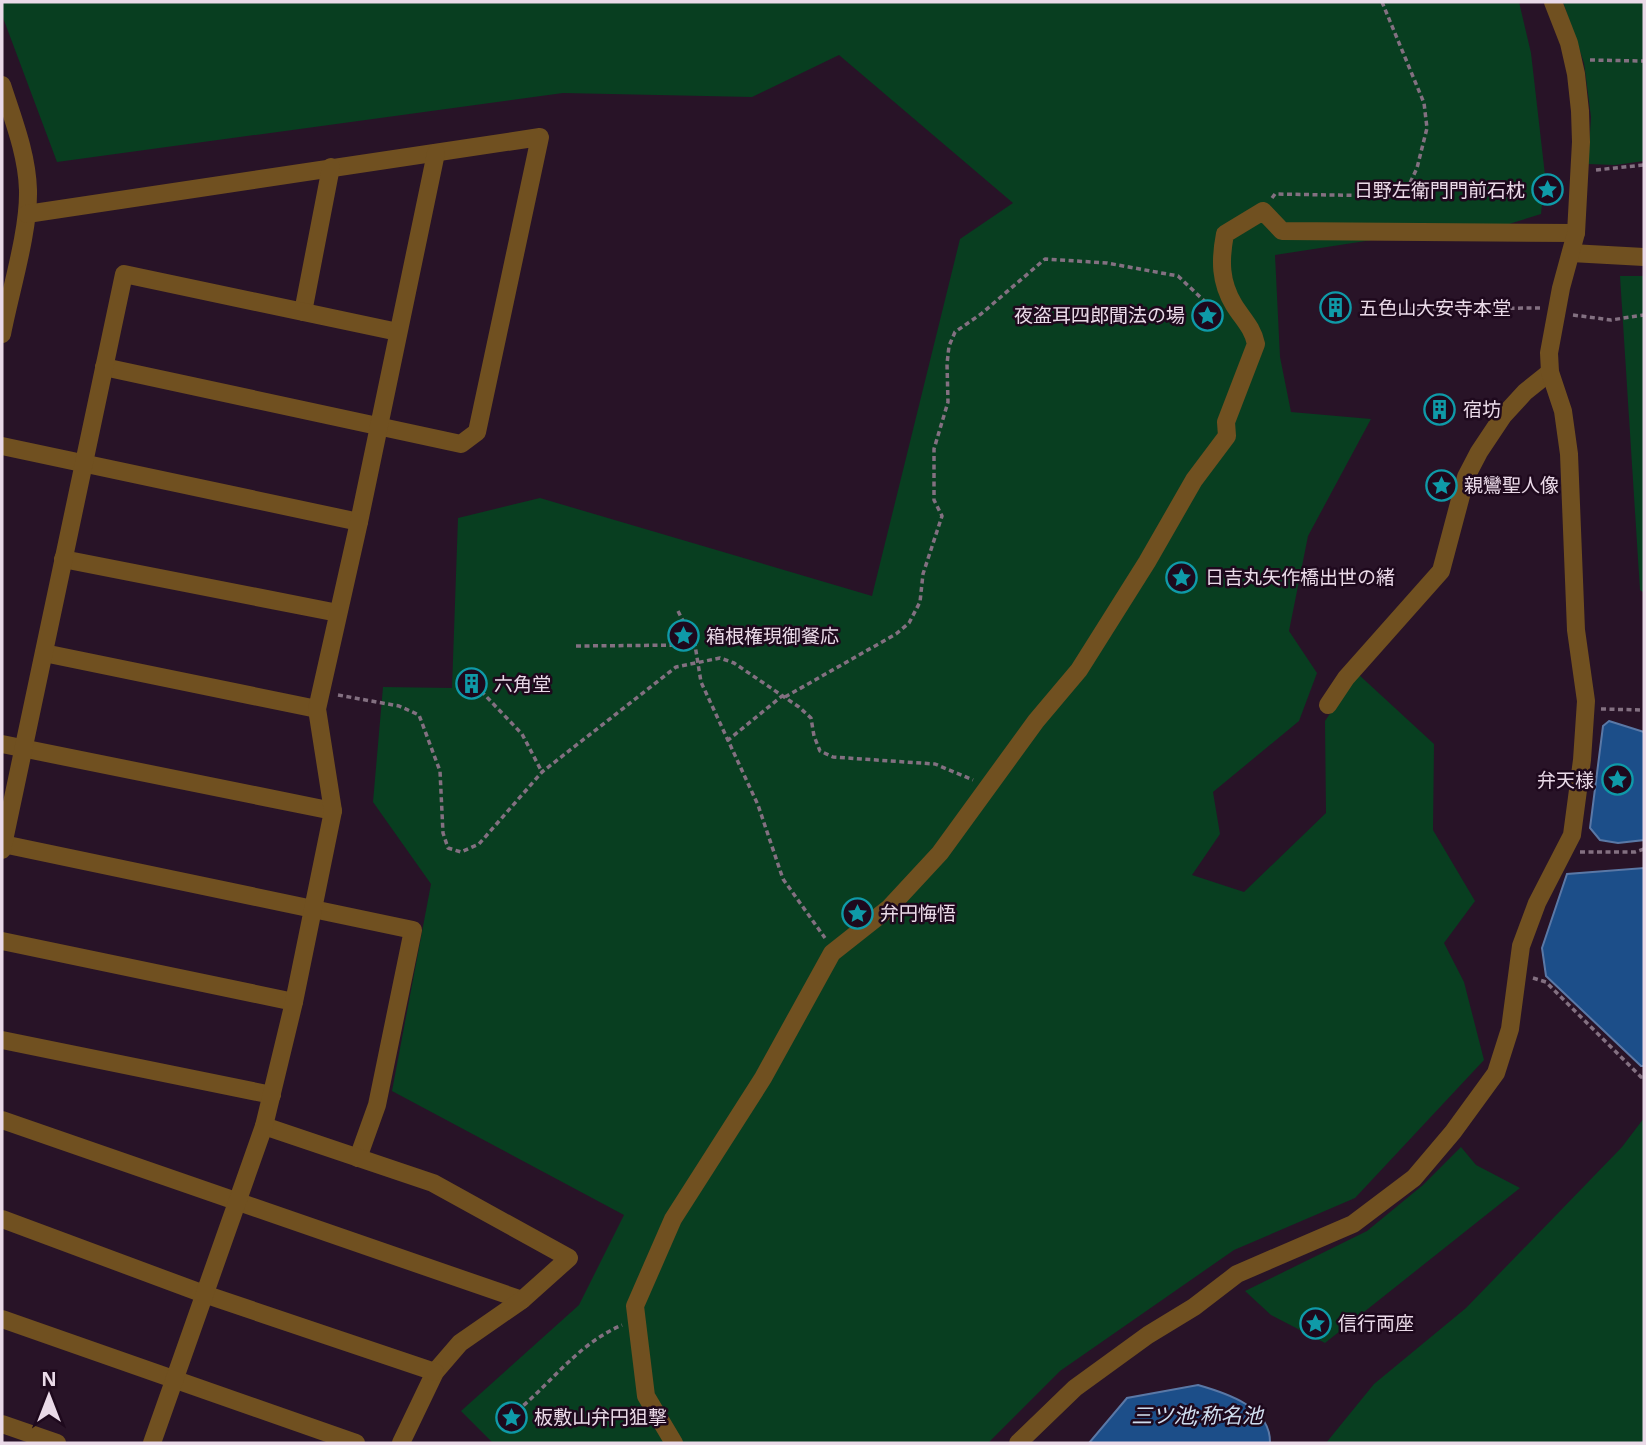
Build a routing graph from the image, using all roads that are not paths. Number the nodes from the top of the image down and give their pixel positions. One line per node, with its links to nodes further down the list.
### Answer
1 (1553, 2): 7 (street)
2 (2, 85): 3 (street)
3 (7, 119): 6 (street)
4 (436, 153): 5 (street); 11 (street); 15 (street)
5 (331, 167): 6 (street); 10 (street)
6 (26, 214): 12 (street)
7 (1576, 233): 8 (street); 48 (street)
8 (1571, 253): 9 (street); 14 (street)
9 (1644, 257)
10 (303, 312): 11 (street); 13 (street)
11 (397, 332): 15 (street)
12 (2, 334)
13 (104, 367): 15 (street); 17 (street)
14 (1550, 372): 22 (street); 49 (street)
15 (380, 425): 18 (street)
16 (2, 446): 17 (street)
17 (84, 463): 18 (street); 19 (street)
18 (359, 522): 20 (street)
19 (64, 559): 20 (street); 21 (street)
20 (338, 614): 23 (street)
21 (44, 653): 23 (street); 25 (street)
22 (1328, 705)
23 (317, 709): 26 (street)
24 (2, 744): 25 (street)
25 (24, 748): 26 (street); 27 (street)
26 (333, 811): 28 (street)
27 (2, 847): 28 (street)
28 (313, 908): 30 (street); 35 (street)
29 (2, 941): 30 (street)
30 (293, 1002): 32 (street)
31 (2, 1040): 32 (street)
32 (272, 1095): 34 (street)
33 (2, 1120): 36 (street)
34 (264, 1126): 35 (street); 36 (street)
35 (358, 1158): 39 (street)
36 (238, 1202): 38 (street); 39 (street)
37 (2, 1219): 38 (street)
38 (204, 1294): 41 (street); 42 (street)
39 (522, 1300): 41 (street)
40 (2, 1319): 42 (street)
41 (435, 1372): 47 (street)
42 (174, 1381): 45 (street); 46 (street)
43 (2, 1424): 44 (street)
44 (57, 1443)
45 (152, 1443)
46 (356, 1443)
47 (401, 1443)
48 (674, 1443)
49 (1018, 1443)

